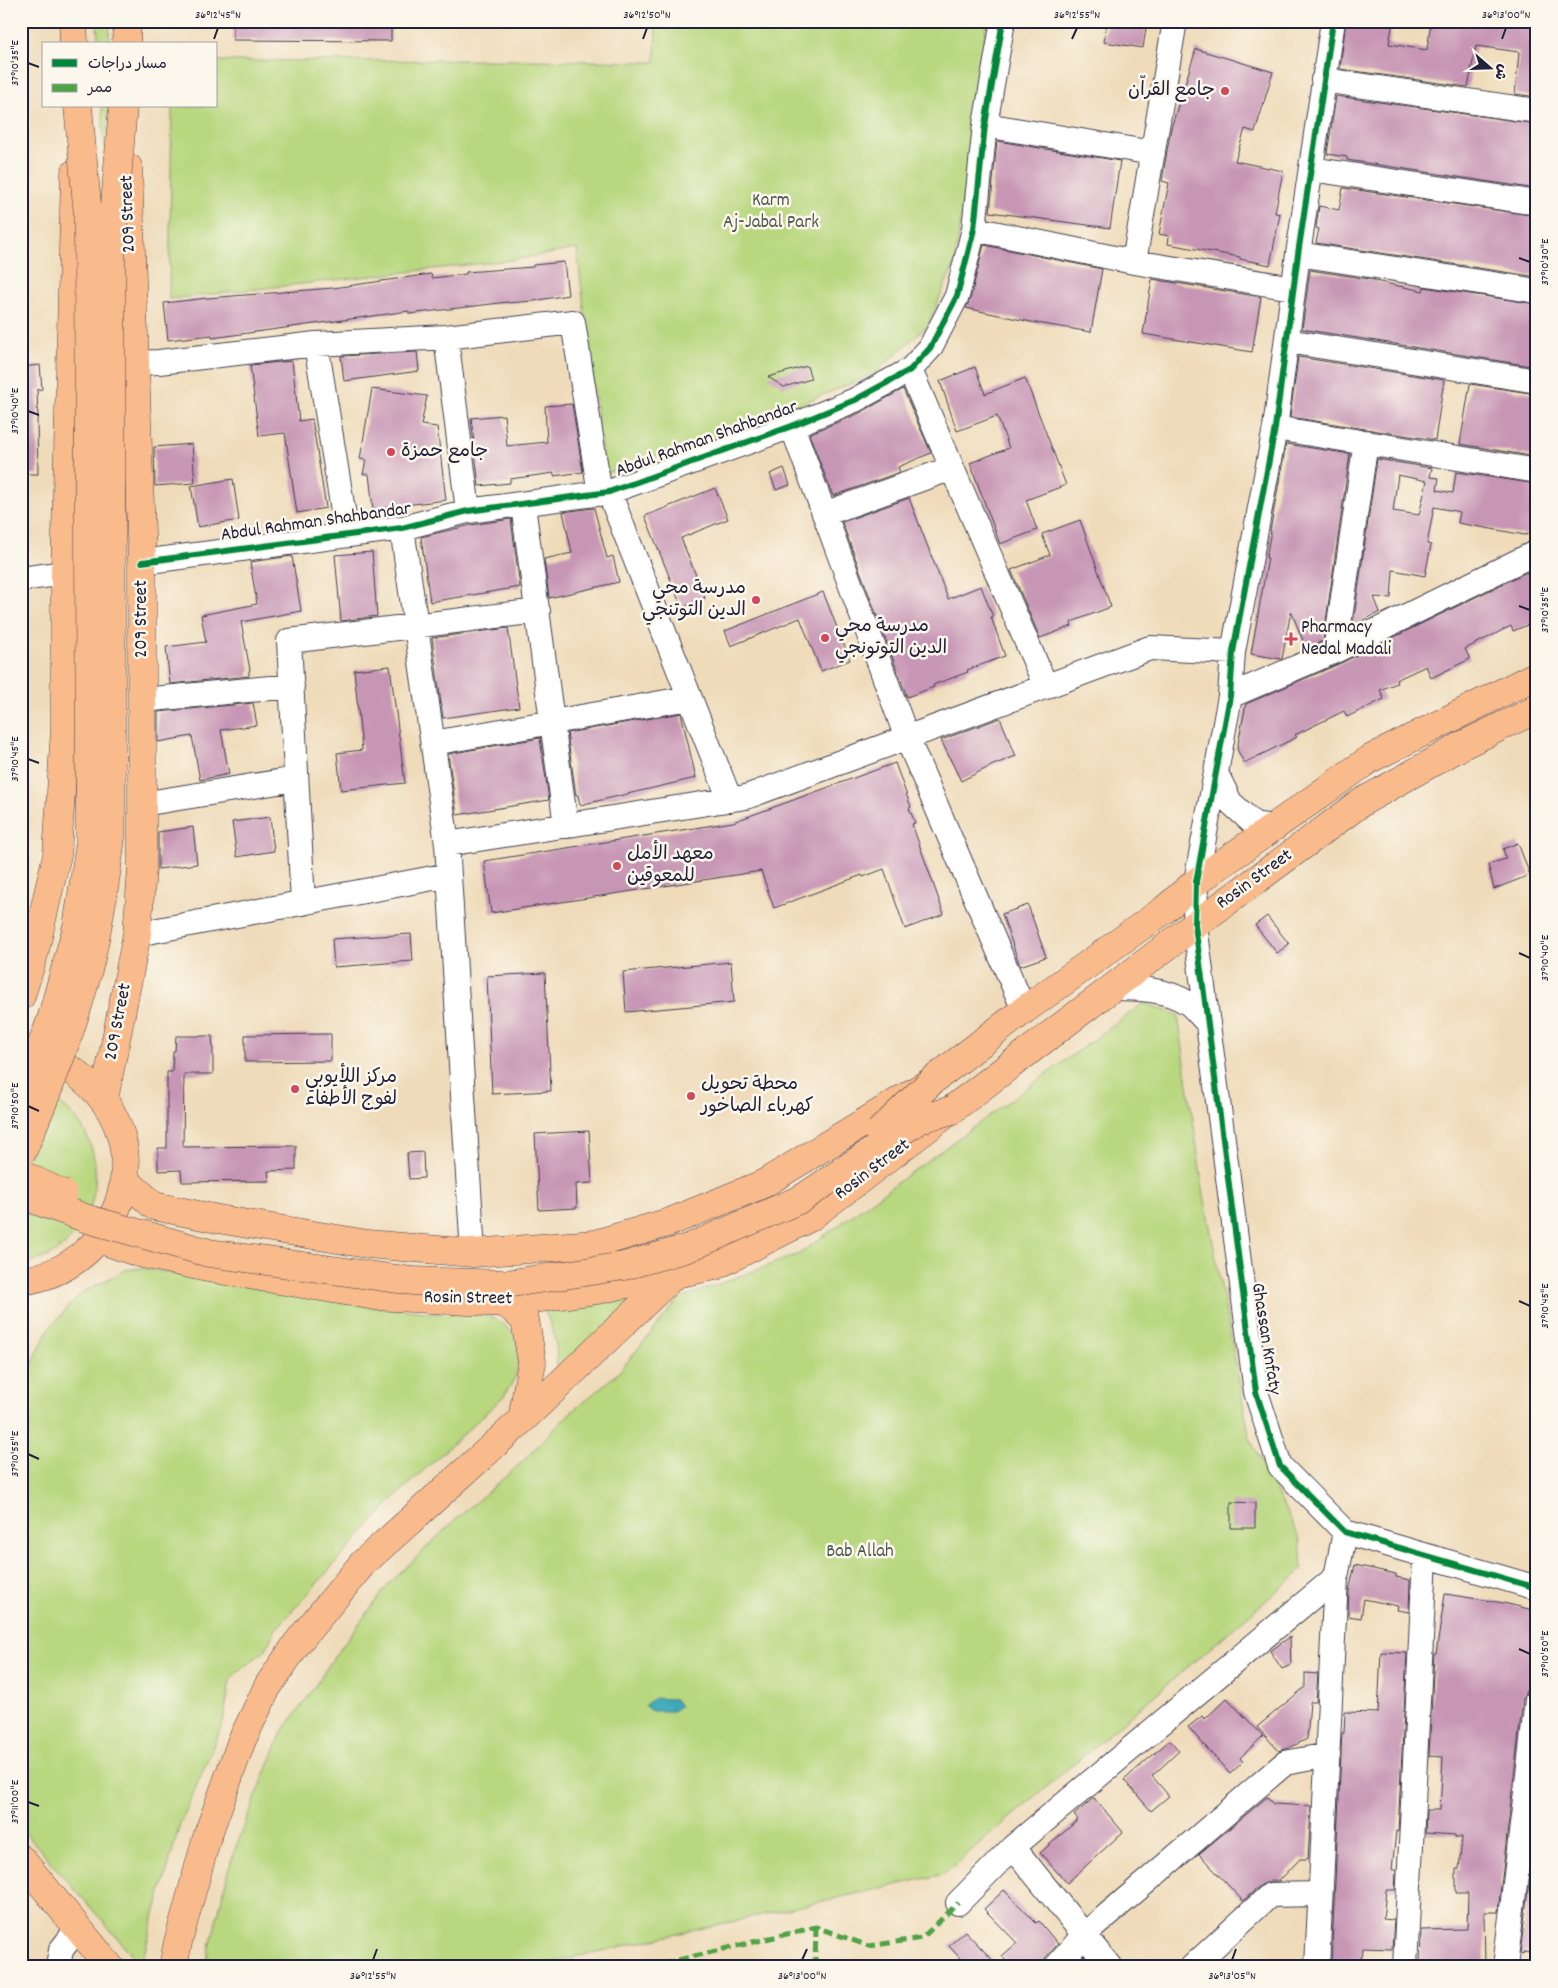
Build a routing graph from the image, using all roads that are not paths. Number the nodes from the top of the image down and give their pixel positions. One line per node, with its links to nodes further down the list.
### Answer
1 (73, 21): 6 (main road)
2 (127, 21): 7 (main road)
3 (1003, 21): 14 (street, Abdul Rahman Shahbandar)
4 (1175, 21): 15 (street)
5 (1332, 21): 8 (street, Ghassan Knfaty)
6 (74, 42)
7 (126, 42)
8 (1323, 80): 13 (street); 16 (street, Ghassan Knfaty)
9 (77, 108): 42 (main road)
10 (77, 108): 76 (main road, bridge)
11 (124, 108): 26 (main road, 209 Street)
12 (124, 108): 79 (main road, bridge)
13 (1537, 111)
14 (985, 126): 15 (street); 18 (street, Abdul Rahman Shahbandar)
15 (1153, 153): 20 (street)
16 (1311, 169): 17 (street); 19 (street, Ghassan Knfaty)
17 (1537, 203)
18 (974, 229): 20 (street); 27 (street, Abdul Rahman Shahbandar)
19 (1298, 254): 21 (street, Ghassan Knfaty); 22 (street)
20 (1134, 262): 21 (street)
21 (1293, 288): 24 (street, Ghassan Knfaty)
22 (1537, 291)
23 (446, 337): 25 (street); 34 (street); 36 (street)
24 (1287, 341): 28 (street); 30 (street, Ghassan Knfaty)
25 (316, 344): 26 (street); 39 (street)
26 (135, 363): 41 (main road, 209 Street)
27 (910, 370): 29 (street, Abdul Rahman Shahbandar); 32 (street)
28 (1537, 382)
29 (792, 426): 34 (street, Abdul Rahman Shahbandar); 37 (street)
30 (1275, 428): 31 (street); 47 (street, Ghassan Knfaty)
31 (1366, 442): 33 (street); 46 (street)
32 (952, 468): 37 (street); 50 (street)
33 (1537, 470)
34 (605, 493): 35 (street, Abdul Rahman Shahbandar); 52 (street)
35 (523, 505): 36 (street, Abdul Rahman Shahbandar); 44 (street)
36 (468, 511): 38 (street, Abdul Rahman Shahbandar)
37 (824, 514): 56 (street)
38 (402, 528): 39 (street, Abdul Rahman Shahbandar); 45 (street)
39 (347, 535): 41 (street, Abdul Rahman Shahbandar)
40 (1537, 552): 46 (street)
41 (142, 562): 53 (main road, 209 Street)
42 (65, 573): 43 (street); 71 (main road)
43 (21, 579)
44 (538, 611): 45 (street); 55 (street)
45 (416, 625): 49 (street); 57 (street)
46 (1335, 651): 51 (street)
47 (1233, 652): 50 (street); 51 (street, Ghassan Knfaty)
48 (1537, 675): 63 (main road, Rosin Street)
49 (292, 686): 53 (street); 59 (street)
50 (1046, 687): 56 (street)
51 (1230, 696): 58 (street, Ghassan Knfaty)
52 (689, 698): 55 (street); 60 (street)
53 (142, 700): 61 (main road, 209 Street)
54 (1537, 709): 68 (main road, Rosin Street)
55 (552, 721): 57 (street); 62 (street)
56 (907, 738): 60 (street); 72 (street)
57 (432, 743): 64 (street)
58 (1216, 773): 63 (street); 66 (street, Ghassan Knfaty)
59 (296, 779): 61 (street); 67 (street)
60 (730, 800): 62 (street)
61 (142, 804): 69 (main road, 209 Street)
62 (566, 826): 64 (street)
63 (1273, 827): 66 (main road, Rosin Street)
64 (447, 844): 65 (street)
65 (449, 875): 67 (street); 85 (street)
66 (1196, 882): 68 (street, Ghassan Knfaty); 72 (main road, Rosin Street)
67 (303, 902): 69 (street)
68 (1195, 924): 70 (main road, Rosin Street); 73 (street, Ghassan Knfaty)
69 (137, 934): 77 (main road, 209 Street)
70 (1112, 988): 73 (street); 78 (main road, Rosin Street)
71 (21, 996)
72 (1024, 1010): 75 (main road, Rosin Street)
73 (1208, 1023): 92 (street, Ghassan Knfaty)
74 (21, 1052): 77 (main road)
75 (932, 1081): 80 (main road, bridge); 85 (main road, Rosin Street)
76 (21, 1098)
77 (104, 1099): 81 (main road)
78 (952, 1110): 82 (main road, bridge); 87 (main road, Rosin Street)
79 (21, 1155)
80 (21, 1174)
81 (124, 1179): 83 (main road, Rosin Street); 84 (main road)
82 (21, 1195)
83 (218, 1219): 85 (main road, Rosin Street); 86 (main road)
84 (99, 1239): 86 (main road, Rosin Street); 88 (main road)
85 (472, 1253)
86 (208, 1268): 90 (main road, Rosin Street)
87 (674, 1275): 90 (main road, Rosin Street); 91 (main road)
88 (29, 1280): 89 (main road)
89 (21, 1302)
90 (506, 1303): 91 (main road)
91 (522, 1420): 106 (main road)
92 (1345, 1532): 93 (street, Ghassan Knfaty); 94 (street)
93 (1425, 1557): 95 (street, Ghassan Knfaty); 111 (street)
94 (1336, 1578): 97 (street); 98 (street)
95 (1537, 1588)
96 (1537, 1700): 112 (street)
97 (1328, 1755): 100 (street); 103 (street)
98 (1013, 1847): 101 (street); 103 (street)
99 (21, 1859): 102 (main road)
100 (1320, 1894): 109 (street); 110 (street)
101 (958, 1903)
102 (78, 1928): 104 (street); 105 (main road)
103 (1084, 1935): 107 (street); 108 (street)
104 (58, 1967)
105 (110, 1967)
106 (173, 1967)
107 (1056, 1967)
108 (1110, 1967)
109 (1192, 1967)
110 (1317, 1967)
111 (1405, 1967)
112 (1505, 1967)

